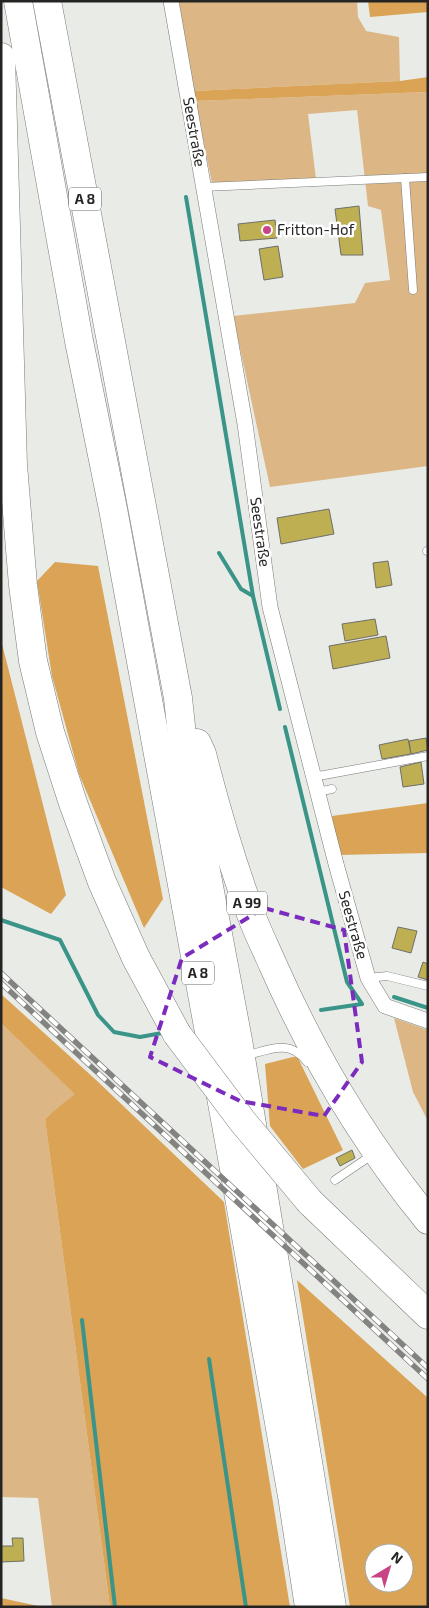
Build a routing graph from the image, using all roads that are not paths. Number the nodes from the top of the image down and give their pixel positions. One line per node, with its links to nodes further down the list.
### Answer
1 (18, 1): 21 (highway, A 8)
2 (48, 1): 9 (highway, A 8)
3 (171, 1): 7 (street, Seestraße)
4 (1, 57): 20 (highway, bridge)
5 (428, 177): 6 (lane)
6 (405, 178): 7 (lane); 8 (lane)
7 (203, 187): 11 (street, Seestraße)
8 (413, 290)
9 (178, 698): 15 (highway, A 8); 19 (highway, A 99)
10 (428, 756): 11 (lane)
11 (313, 776): 12 (street, Seestraße)
12 (368, 978): 13 (lane); 14 (street, Seestraße)
13 (428, 986)
14 (428, 1021)
15 (241, 1057): 16 (lane); 22 (highway, A 8)
16 (310, 1066)
17 (363, 1149): 18 (lane)
18 (335, 1180)
19 (428, 1220)
20 (428, 1315)
21 (309, 1607)
22 (332, 1607)

